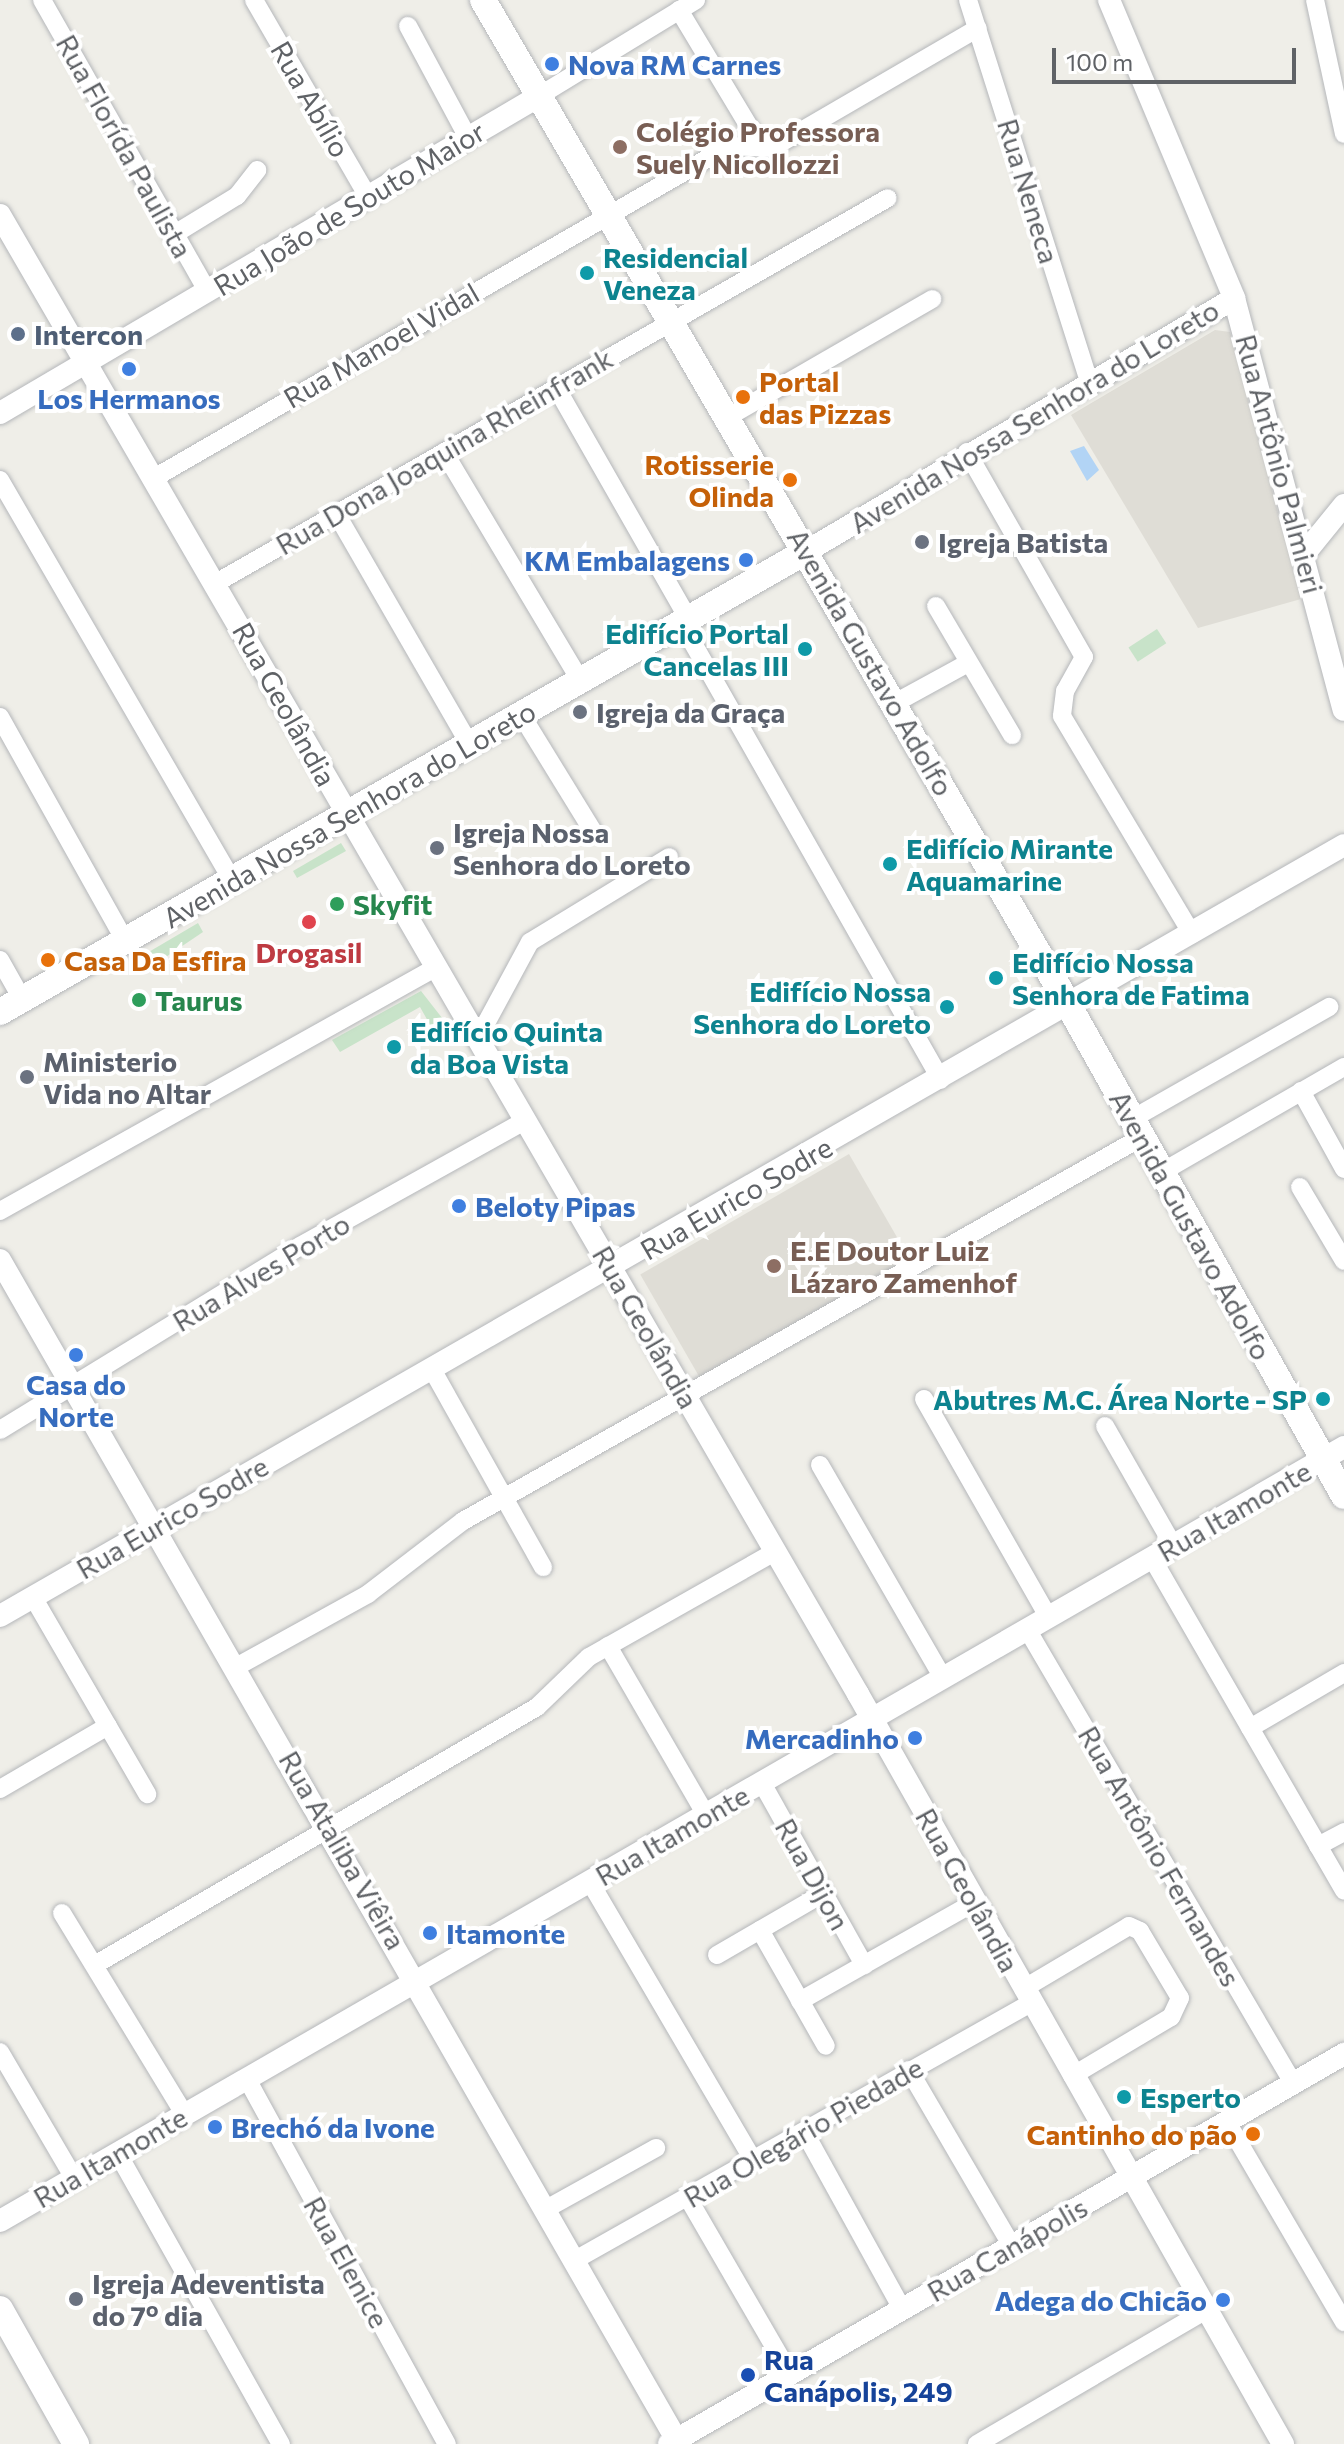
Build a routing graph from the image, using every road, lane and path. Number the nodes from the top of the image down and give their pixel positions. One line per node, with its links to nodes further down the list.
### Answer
1 (254, 0): 16 (street, Rua Abílio)
2 (483, 0): 11 (main road, Avenida Gustavo Adolfo)
3 (696, 0): 8 (street, Rua João de Souto Maior)
4 (968, 0): 10 (street, Rua Neneca)
5 (1109, 0): 22 (street, Rua Antônio Palmieri)
6 (1315, 0): 12 (street)
7 (50, 3): 20 (street, Rua Florída Paulista)
8 (679, 10): 11 (street, Rua João de Souto Maior); 14 (street)
9 (408, 26): 13 (street)
10 (978, 28): 14 (street); 26 (street, Rua Neneca)
11 (539, 96): 13 (street, Rua João de Souto Maior); 19 (main road, Avenida Gustavo Adolfo)
12 (1344, 134)
13 (468, 138): 16 (street, Rua João de Souto Maior)
14 (762, 148): 19 (street, Rua Manoel Vidal)
15 (257, 170): 20 (street)
16 (369, 198): 21 (street, Rua João de Souto Maior)
17 (888, 198): 24 (street, Rua Dona Joaquina Rheinfrank)
18 (0, 215): 25 (street, Rua Geolândia)
19 (609, 216): 24 (main road, Avenida Gustavo Adolfo); 32 (street, Rua Manoel Vidal)
20 (173, 235): 21 (street, Rua Florída Paulista)
21 (208, 292): 25 (street, Rua João de Souto Maior)
22 (1234, 298): 26 (street, Avenida Nossa Senhora do Loreto); 37 (street, Rua Antônio Palmieri)
23 (932, 299): 29 (street)
24 (674, 324): 27 (street, Rua Dona Joaquina Rheinfrank); 29 (main road, Avenida Gustavo Adolfo)
25 (86, 363): 28 (street, Rua João de Souto Maior); 32 (street, Rua Geolândia)
26 (1089, 382): 31 (street, Avenida Nossa Senhora do Loreto)
27 (556, 387): 30 (street, Rua Dona Joaquina Rheinfrank); 40 (street)
28 (0, 413)
29 (728, 417): 36 (main road, Avenida Gustavo Adolfo)
30 (444, 452): 35 (street, Rua Dona Joaquina Rheinfrank); 42 (street)
31 (967, 452): 36 (street, Avenida Nossa Senhora do Loreto); 54 (street)
32 (154, 478): 38 (street, Rua Geolândia)
33 (0, 480): 53 (street)
34 (1344, 505): 37 (street)
35 (336, 513): 38 (street, Rua Dona Joaquina Rheinfrank); 48 (street)
36 (807, 551): 40 (main road, Avenida Nossa Senhora do Loreto); 43 (main road, Avenida Gustavo Adolfo)
37 (1305, 553): 44 (street, Rua Antônio Palmieri)
38 (216, 583): 49 (street, Rua Geolândia)
39 (936, 606): 41 (street)
40 (685, 622): 42 (main road, Avenida Nossa Senhora do Loreto); 63 (street)
41 (968, 663): 43 (street); 47 (street)
42 (581, 682): 45 (main road, Avenida Nossa Senhora do Loreto)
43 (895, 703): 59 (main road, Avenida Gustavo Adolfo)
44 (1344, 710)
45 (522, 716): 48 (main road, Avenida Nossa Senhora do Loreto); 50 (street)
46 (0, 719): 55 (street)
47 (1012, 735)
48 (470, 745): 49 (main road, Avenida Nossa Senhora do Loreto)
49 (348, 815): 53 (main road, Avenida Nossa Senhora do Loreto); 57 (street, Rua Geolândia)
50 (592, 830)
51 (1344, 845): 54 (street, Rua Eurico Sodre)
52 (669, 857): 61 (street)
53 (232, 881): 55 (main road, Avenida Nossa Senhora do Loreto)
54 (1192, 934): 59 (street, Rua Eurico Sodre)
55 (125, 941): 58 (main road, Avenida Nossa Senhora do Loreto)
56 (0, 960): 58 (street)
57 (436, 967): 61 (street, Rua Geolândia); 70 (street)
58 (11, 1006)
59 (1069, 1006): 63 (street, Rua Eurico Sodre); 66 (main road, Avenida Gustavo Adolfo)
60 (1329, 1007): 66 (street)
61 (478, 1038): 65 (street, Rua Geolândia)
62 (1344, 1067): 64 (street)
63 (941, 1080): 73 (street, Rua Eurico Sodre)
64 (1301, 1091): 67 (street); 68 (street)
65 (526, 1120): 73 (street, Rua Geolândia); 76 (street, Rua Alves Porto)
66 (1137, 1128): 68 (main road, Avenida Gustavo Adolfo); 77 (street)
67 (1344, 1169)
68 (1162, 1172): 81 (main road, Avenida Gustavo Adolfo)
69 (1300, 1187): 72 (street)
70 (0, 1211)
71 (0, 1260): 74 (street, Rua Ataliba Viêira)
72 (1344, 1261)
73 (613, 1268): 75 (street, Rua Eurico Sodre); 77 (street, Rua Geolândia)
74 (8, 1291): 76 (street, Rua Ataliba Viêira)
75 (433, 1371): 84 (street); 85 (street, Rua Eurico Sodre)
76 (76, 1385): 80 (street, Rua Alves Porto); 85 (street, Rua Ataliba Viêira)
77 (686, 1395): 84 (street); 87 (street, Rua Geolândia)
78 (924, 1399): 92 (street)
79 (1105, 1426): 86 (street)
80 (0, 1430)
81 (1333, 1453): 83 (main road, Avenida Gustavo Adolfo); 86 (street, Rua Itamonte)
82 (820, 1465): 97 (street)
83 (1344, 1496)
84 (504, 1498): 89 (street); 95 (street)
85 (153, 1526): 90 (street, Rua Eurico Sodre); 95 (street, Rua Ataliba Viêira)
86 (1173, 1545): 88 (street, Rua Itamonte)
87 (776, 1551): 94 (street); 98 (street, Rua Geolândia)
88 (1152, 1558): 92 (street, Rua Itamonte); 100 (street)
89 (543, 1567)
90 (33, 1597): 91 (street, Rua Eurico Sodre); 99 (street)
91 (0, 1616)
92 (1049, 1618): 93 (street, Rua Itamonte)
93 (1027, 1629): 97 (street, Rua Itamonte); 126 (street, Rua Antônio Fernandes)
94 (608, 1646): 104 (street); 105 (street)
95 (236, 1667): 105 (street, Rua Ataliba Viêira)
96 (1344, 1673): 100 (street)
97 (943, 1678): 98 (street, Rua Itamonte)
98 (872, 1719): 101 (street, Rua Itamonte); 111 (street, Rua Geolândia)
99 (108, 1726): 102 (street); 103 (street)
100 (1250, 1728): 107 (street)
101 (762, 1783): 104 (street, Rua Itamonte); 110 (street, Rua Dijon)
102 (0, 1789)
103 (147, 1794)
104 (706, 1815): 108 (street, Rua Itamonte)
105 (328, 1825): 115 (street); 117 (street, Rua Ataliba Viêira)
106 (1344, 1832): 107 (street)
107 (1318, 1846): 109 (street)
108 (590, 1882): 117 (street, Rua Itamonte); 132 (street)
109 (1344, 1890)
110 (824, 1893): 113 (street); 116 (street, Rua Dijon)
111 (975, 1902): 116 (street); 118 (street, Rua Geolândia)
112 (62, 1913): 115 (street)
113 (760, 1930): 114 (street); 119 (street)
114 (717, 1955)
115 (98, 1963): 127 (street)
116 (864, 1965): 119 (street)
117 (420, 1982): 125 (street, Rua Itamonte); 136 (street, Rua Ataliba Viêira)
118 (1027, 1996): 123 (street, Rua Olegário Piedade); 124 (street, Rua Geolândia); 124 (street, Rua Olegário Piedade)
119 (800, 2001): 120 (street)
120 (826, 2046)
121 (0, 2052): 133 (street)
122 (1344, 2054): 126 (street, Rua Canápolis)
123 (909, 2070): 129 (street, Rua Olegário Piedade); 138 (street)
124 (1072, 2076): 134 (street, Rua Geolândia)
125 (247, 2079): 127 (street, Rua Itamonte); 149 (street, Rua Elenice)
126 (1293, 2083): 128 (street, Rua Canápolis)
127 (184, 2114): 131 (street, Rua Itamonte)
128 (1227, 2122): 134 (street, Rua Canápolis); 143 (street)
129 (805, 2133): 132 (street, Rua Olegário Piedade); 141 (street)
130 (656, 2148): 136 (street)
131 (117, 2152): 133 (street, Rua Itamonte); 148 (street)
132 (754, 2161): 135 (street, Rua Olegário Piedade)
133 (74, 2178): 137 (street, Rua Itamonte)
134 (1129, 2178): 138 (street, Rua Canápolis); 142 (street, Rua Geolândia)
135 (688, 2198): 139 (street, Rua Olegário Piedade); 144 (street)
136 (546, 2209): 139 (street, Rua Ataliba Viêira)
137 (0, 2221)
138 (1012, 2246): 141 (street, Rua Canápolis)
139 (575, 2260): 146 (street, Rua Ataliba Viêira)
140 (0, 2309): 147 (main road)
141 (902, 2309): 144 (street, Rua Canápolis)
142 (1206, 2310): 145 (street, Rua Geolândia); 150 (street)
143 (1344, 2322)
144 (790, 2374): 146 (street, Rua Canápolis)
145 (1278, 2442)
146 (675, 2443)
147 (76, 2444)
148 (281, 2444)
149 (447, 2444)
150 (977, 2444)

